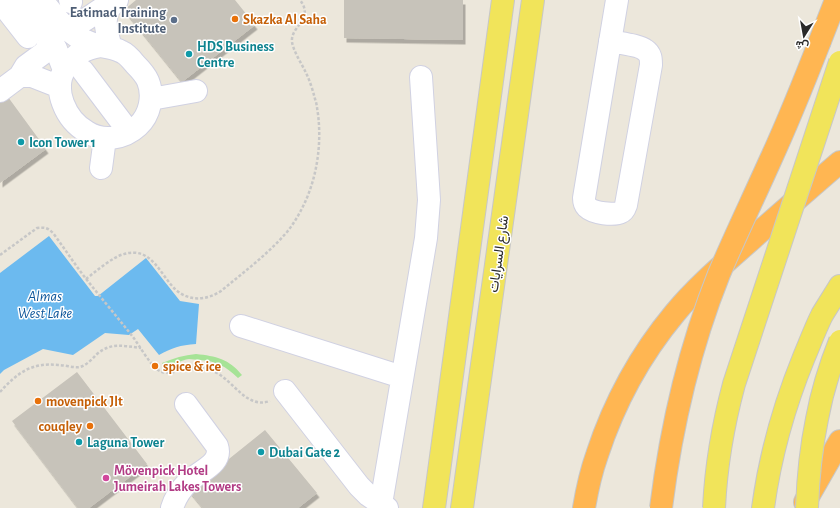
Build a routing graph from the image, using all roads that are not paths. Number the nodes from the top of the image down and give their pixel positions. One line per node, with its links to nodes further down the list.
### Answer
1 (42, 0): 8 (lane)
2 (503, 0): 15 (main road, شارع السرايات)
3 (533, 0): 16 (main road, شارع السرايات)
4 (617, 0): 10 (lane)
5 (836, 0): 35 (highway, bridge)
6 (115, 2): 8 (lane); 12 (lane)
7 (8, 8): 8 (lane); 9 (lane)
8 (58, 33): 12 (lane); 12 (lane); 14 (lane)
9 (28, 37)
10 (610, 42): 10 (lane)
11 (840, 62): 36 (main road, bridge)
12 (85, 64): 14 (lane); 18 (lane); 19 (lane); 20 (lane)
13 (421, 77): 26 (lane)
14 (7, 80)
15 (492, 84): 16 (main road); 32 (main road, شارع السرايات)
16 (521, 88): 33 (main road, شارع السرايات)
17 (196, 92): 18 (lane)
18 (151, 99): 19 (lane)
19 (134, 129): 20 (lane)
20 (105, 138): 22 (lane)
21 (840, 162): 34 (highway)
22 (100, 168)
23 (840, 286): 37 (main road)
24 (241, 326): 26 (lane)
25 (840, 341): 39 (main road, bridge)
26 (402, 377): 30 (lane)
27 (285, 391): 30 (lane)
28 (186, 404): 31 (lane)
29 (840, 441): 38 (highway)
30 (384, 506)
31 (172, 508)
32 (434, 508)
33 (462, 508)
34 (584, 508)
35 (661, 508)
36 (714, 508)
37 (763, 508)
38 (801, 508)
39 (807, 508)

